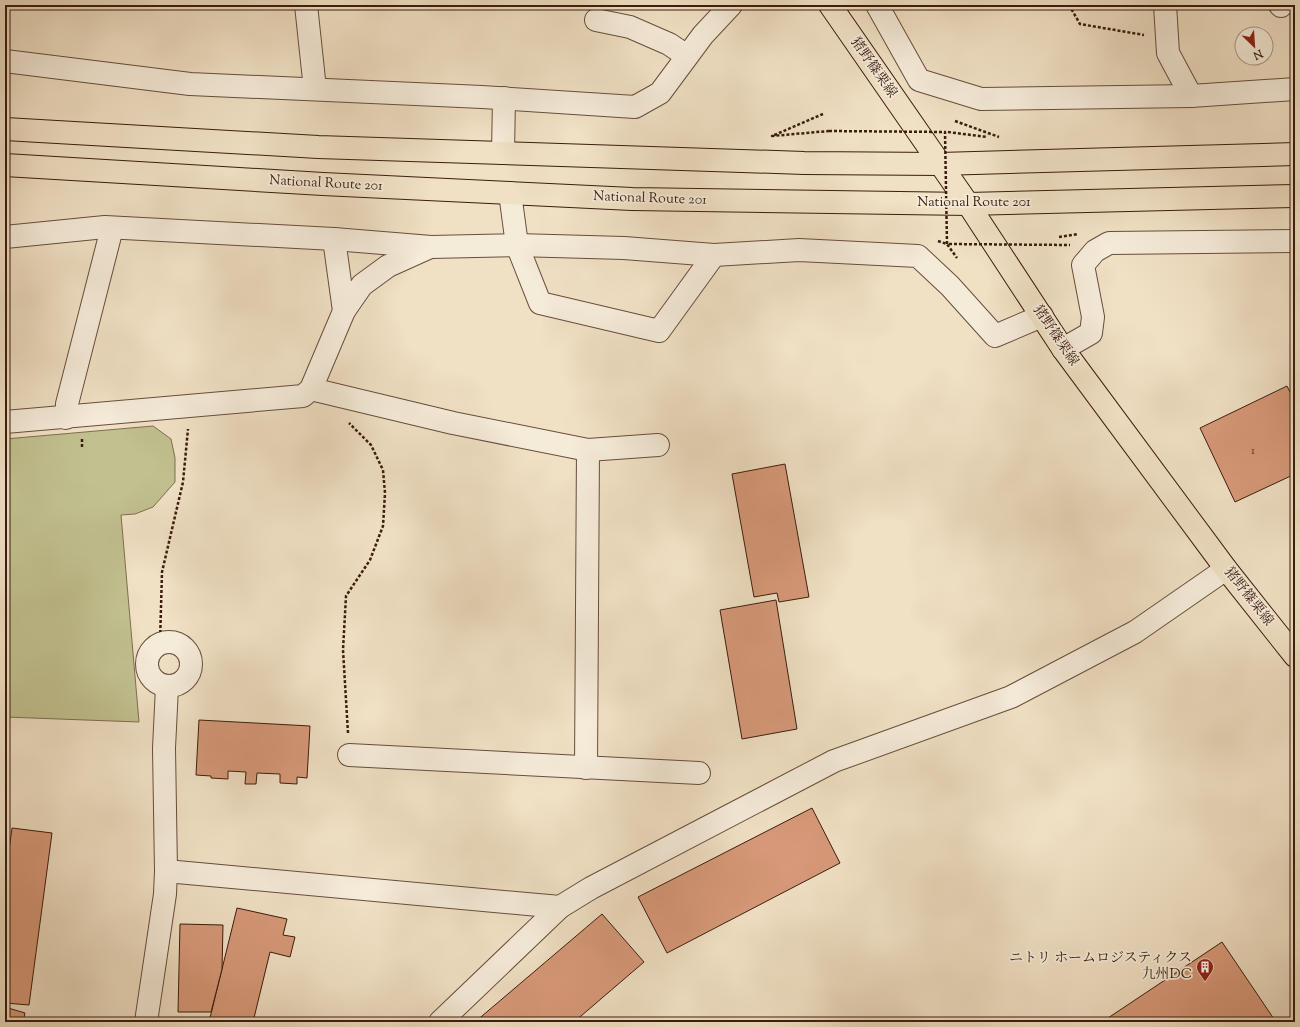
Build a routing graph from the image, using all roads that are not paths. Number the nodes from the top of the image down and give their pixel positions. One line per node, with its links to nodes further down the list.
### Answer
1 (306, 5): 9 (street)
2 (731, 5): 7 (street)
3 (830, 5): 16 (main road, 猪野篠栗線)
4 (877, 5): 11 (street)
5 (1165, 5): 11 (street)
6 (596, 20): 7 (street)
7 (687, 56): 12 (street)
8 (5, 61): 9 (street)
9 (315, 89): 12 (street)
10 (1295, 89): 11 (street)
11 (1191, 96)
12 (504, 98): 14 (street)
13 (5, 129): 14 (main road)
14 (503, 153): 16 (main road)
15 (1295, 154): 16 (main road)
16 (940, 164): 20 (main road, 猪野篠栗線)
17 (5, 165): 18 (main road, National Route 201)
18 (510, 193): 20 (main road, National Route 201); 25 (street)
19 (1295, 196): 20 (main road, National Route 201)
20 (968, 204): 29 (main road, 猪野篠栗線)
21 (112, 228): 22 (street); 23 (street); 32 (street)
22 (5, 237)
23 (334, 239): 26 (street); 28 (street)
24 (1295, 241): 30 (street)
25 (517, 245): 26 (street); 27 (street); 27 (street)
26 (431, 247): 28 (street)
27 (714, 255): 29 (street)
28 (344, 311): 31 (street)
29 (1042, 316): 30 (main road, 猪野篠栗線)
30 (1063, 349): 36 (main road, 猪野篠栗線)
31 (311, 389): 32 (street); 35 (street)
32 (66, 418): 33 (street)
33 (5, 422)
34 (658, 445): 35 (street)
35 (588, 450): 40 (street)
36 (1226, 569): 37 (main road, 猪野篠栗線); 43 (street)
37 (1295, 656)
38 (167, 687): 38 (street); 42 (street)
39 (350, 755): 40 (street)
40 (586, 768): 41 (street)
41 (699, 773)
42 (166, 871): 43 (street); 44 (street)
43 (560, 907): 45 (street)
44 (146, 1022)
45 (440, 1022)

